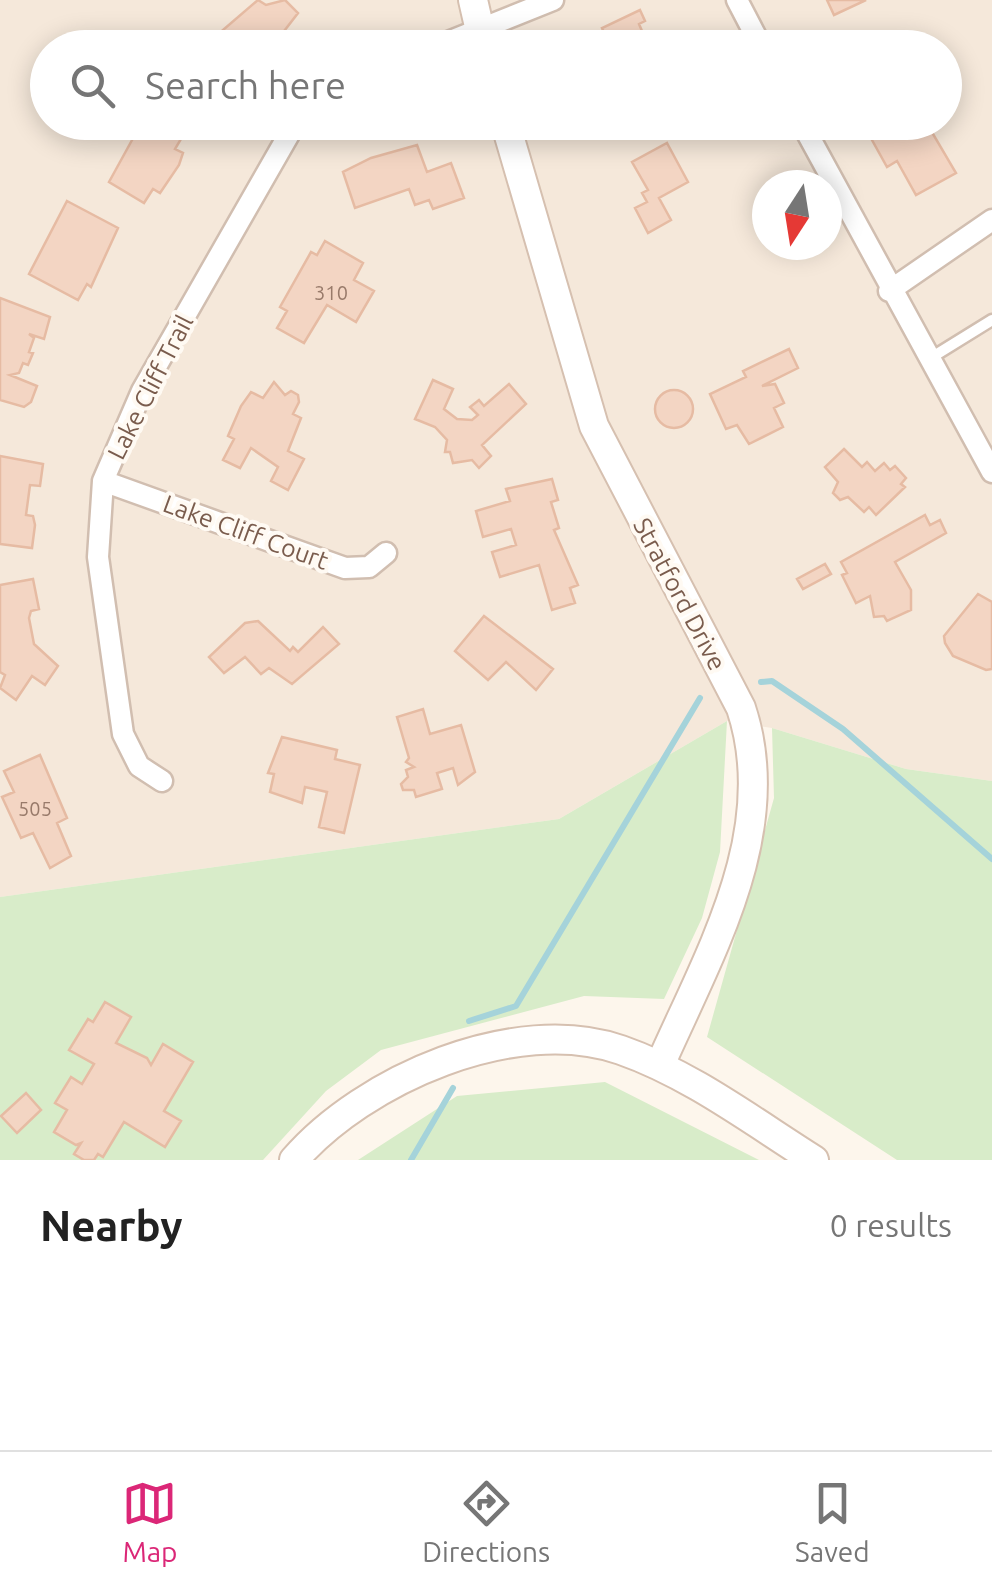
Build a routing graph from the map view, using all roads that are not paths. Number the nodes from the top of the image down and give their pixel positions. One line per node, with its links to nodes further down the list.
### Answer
1 (473, 0): 4 (street)
2 (553, 0): 5 (street)
3 (737, 0): 6 (street)
4 (480, 30)
5 (497, 30)
6 (753, 30)
7 (286, 140): 15 (street, Lake Cliff Trail)
8 (511, 140): 18 (street, Stratford Drive)
9 (810, 140): 11 (street)
10 (992, 220): 11 (street)
11 (889, 291): 13 (street)
12 (992, 320): 13 (lane)
13 (928, 359): 14 (street)
14 (992, 472)
15 (103, 481): 16 (street, Lake Cliff Court); 17 (street, Lake Cliff Trail)
16 (386, 554)
17 (162, 781)
18 (660, 1064): 19 (street); 20 (street)
19 (294, 1160)
20 (814, 1160)

